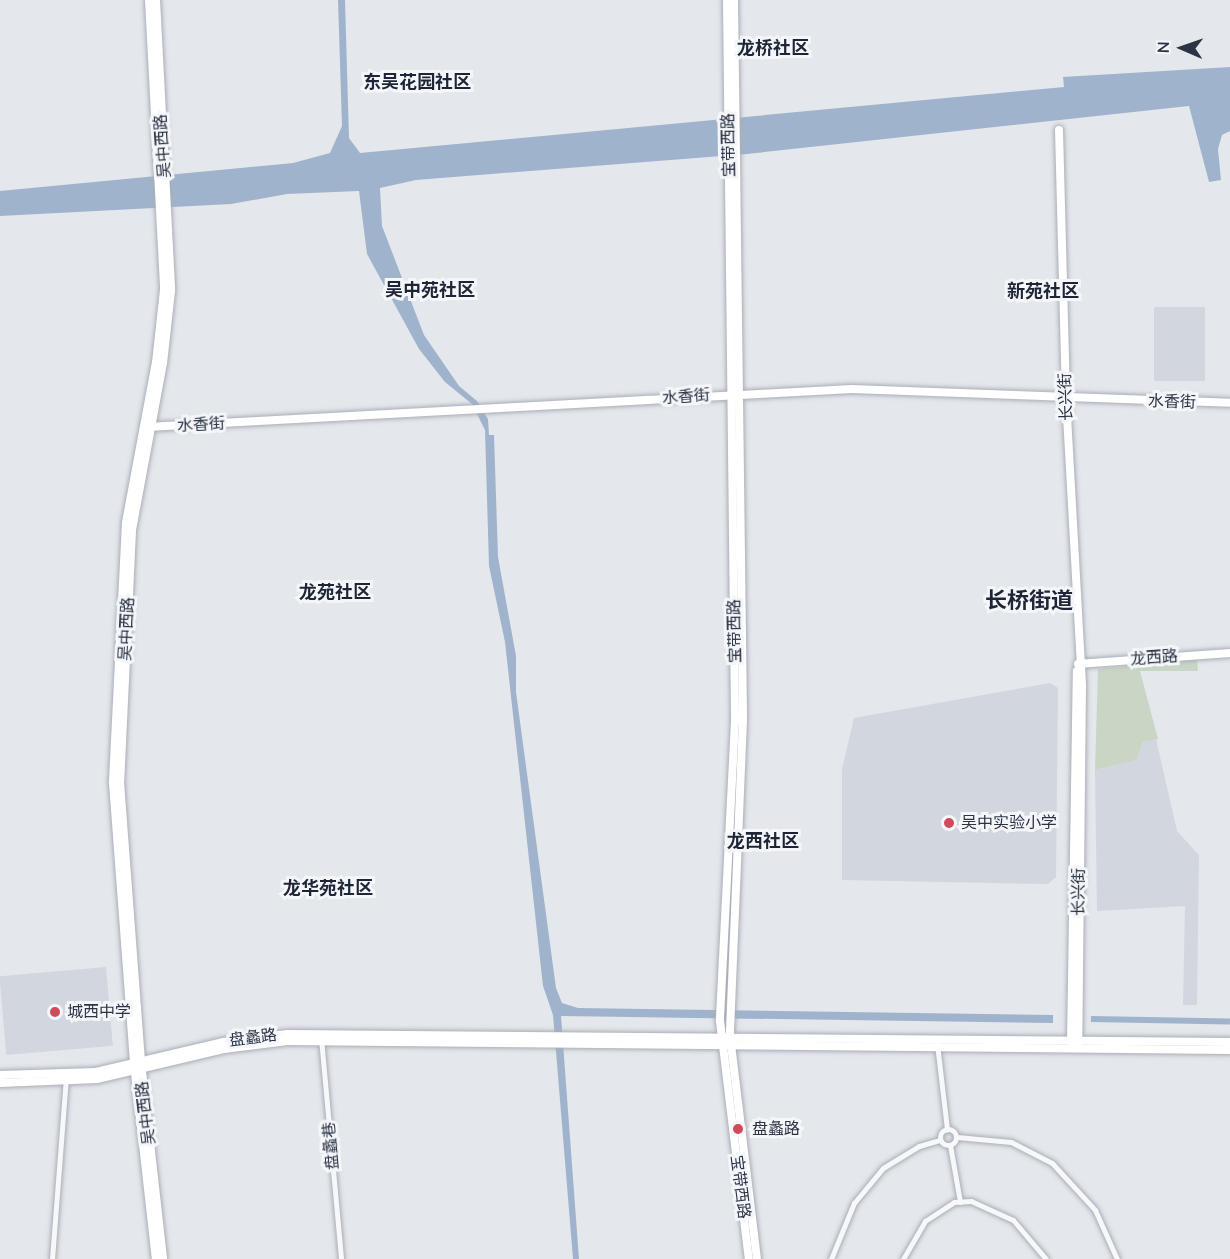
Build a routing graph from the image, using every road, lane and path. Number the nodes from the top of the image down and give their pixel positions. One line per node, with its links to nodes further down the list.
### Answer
1 (149, 0): 7 (main road, 吴中西路)
2 (156, 0): 7 (main road, 吴中西路)
3 (727, 0): 5 (main road, 宝带西路)
4 (734, 0): 5 (main road, 宝带西路)
5 (732, 117): 8 (main road, 宝带西路)
6 (1059, 130): 9 (main road, 长兴街)
7 (161, 172): 11 (main road, 吴中西路)
8 (736, 394): 9 (main road, 水香街); 11 (main road, 水香街); 15 (main road, 宝带西路); 15 (main road, 宝带西路)
9 (1066, 398): 10 (main road, 水香街); 13 (main road, 长兴街)
10 (1230, 403)
11 (147, 427): 20 (main road, 吴中西路)
12 (1230, 653): 13 (main road, 龙西路)
13 (1078, 664): 18 (main road, 长兴街)
14 (321, 1037): 15 (main road, 盘蠡路); 20 (main road, 盘蠡路); 32 (street, 盘蠡巷)
15 (726, 1040): 17 (main road, 盘蠡路); 33 (main road, 宝带西路); 34 (main road, 宝带西路)
16 (1230, 1042): 18 (main road, 盘蠡路)
17 (937, 1043): 18 (main road, 盘蠡路); 24 (street)
18 (1074, 1044): 19 (main road, 盘蠡路)
19 (1230, 1050)
20 (138, 1067): 22 (main road, 盘蠡路); 30 (main road, 吴中西路); 31 (main road, 吴中西路)
21 (0, 1076): 22 (main road, 盘蠡路)
22 (66, 1077): 23 (main road, 盘蠡路); 29 (street)
23 (0, 1083)
24 (947, 1129): 25 (street); 26 (street)
25 (957, 1137): 27 (street); 38 (street)
26 (940, 1140): 27 (street); 35 (street)
27 (950, 1145): 28 (street)
28 (960, 1202): 36 (street); 37 (street)
29 (52, 1259)
30 (156, 1259)
31 (163, 1259)
32 (341, 1259)
33 (749, 1259)
34 (757, 1259)
35 (831, 1259)
36 (903, 1259)
37 (1046, 1259)
38 (1117, 1259)

